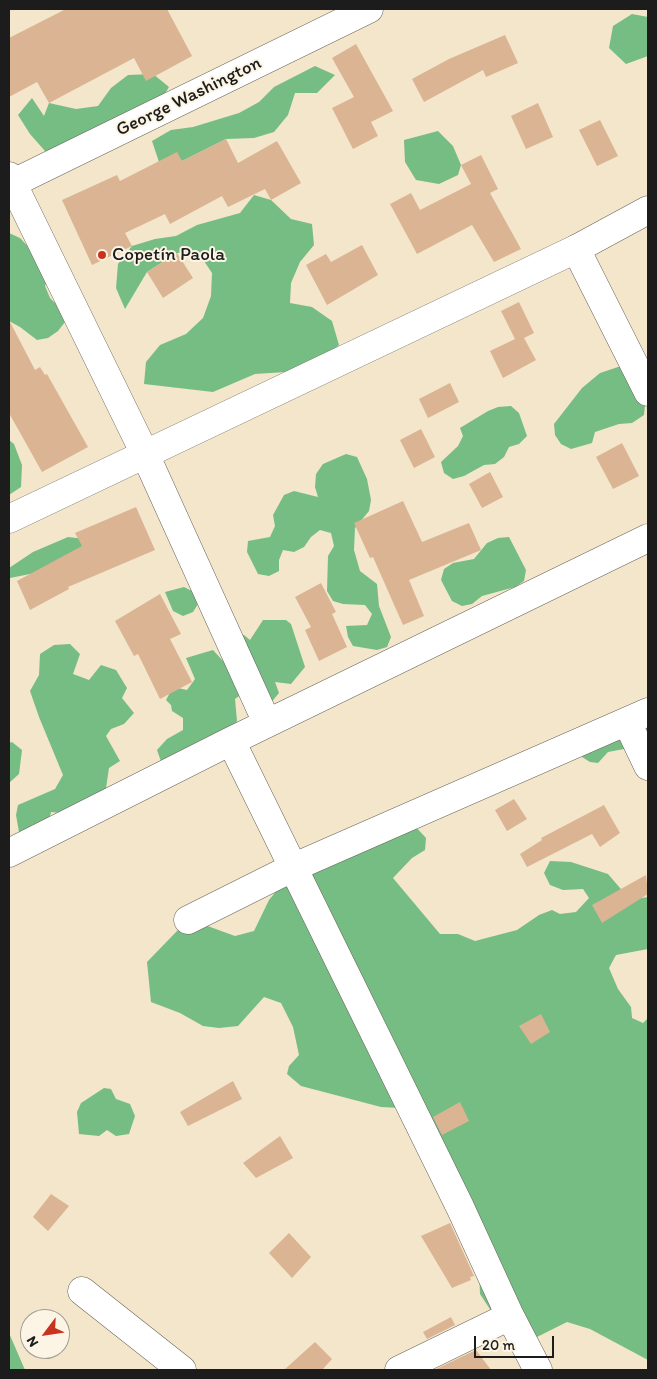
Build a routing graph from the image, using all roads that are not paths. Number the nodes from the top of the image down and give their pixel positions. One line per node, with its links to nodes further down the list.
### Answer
1 (369, 9): 2 (street, George Washington)
2 (10, 181): 6 (street)
3 (648, 210): 4 (street)
4 (576, 250): 5 (street); 6 (street)
5 (648, 392)
6 (145, 454): 7 (street); 10 (street)
7 (9, 520)
8 (648, 538): 10 (street)
9 (638, 717): 12 (street); 14 (street)
10 (267, 723): 11 (street)
11 (230, 741): 13 (street); 14 (street)
12 (648, 766)
13 (9, 853)
14 (292, 868): 15 (street); 17 (street)
15 (188, 920)
16 (82, 1291): 18 (street)
17 (510, 1316): 19 (street); 20 (street)
18 (182, 1370)
19 (399, 1370)
20 (538, 1370)

